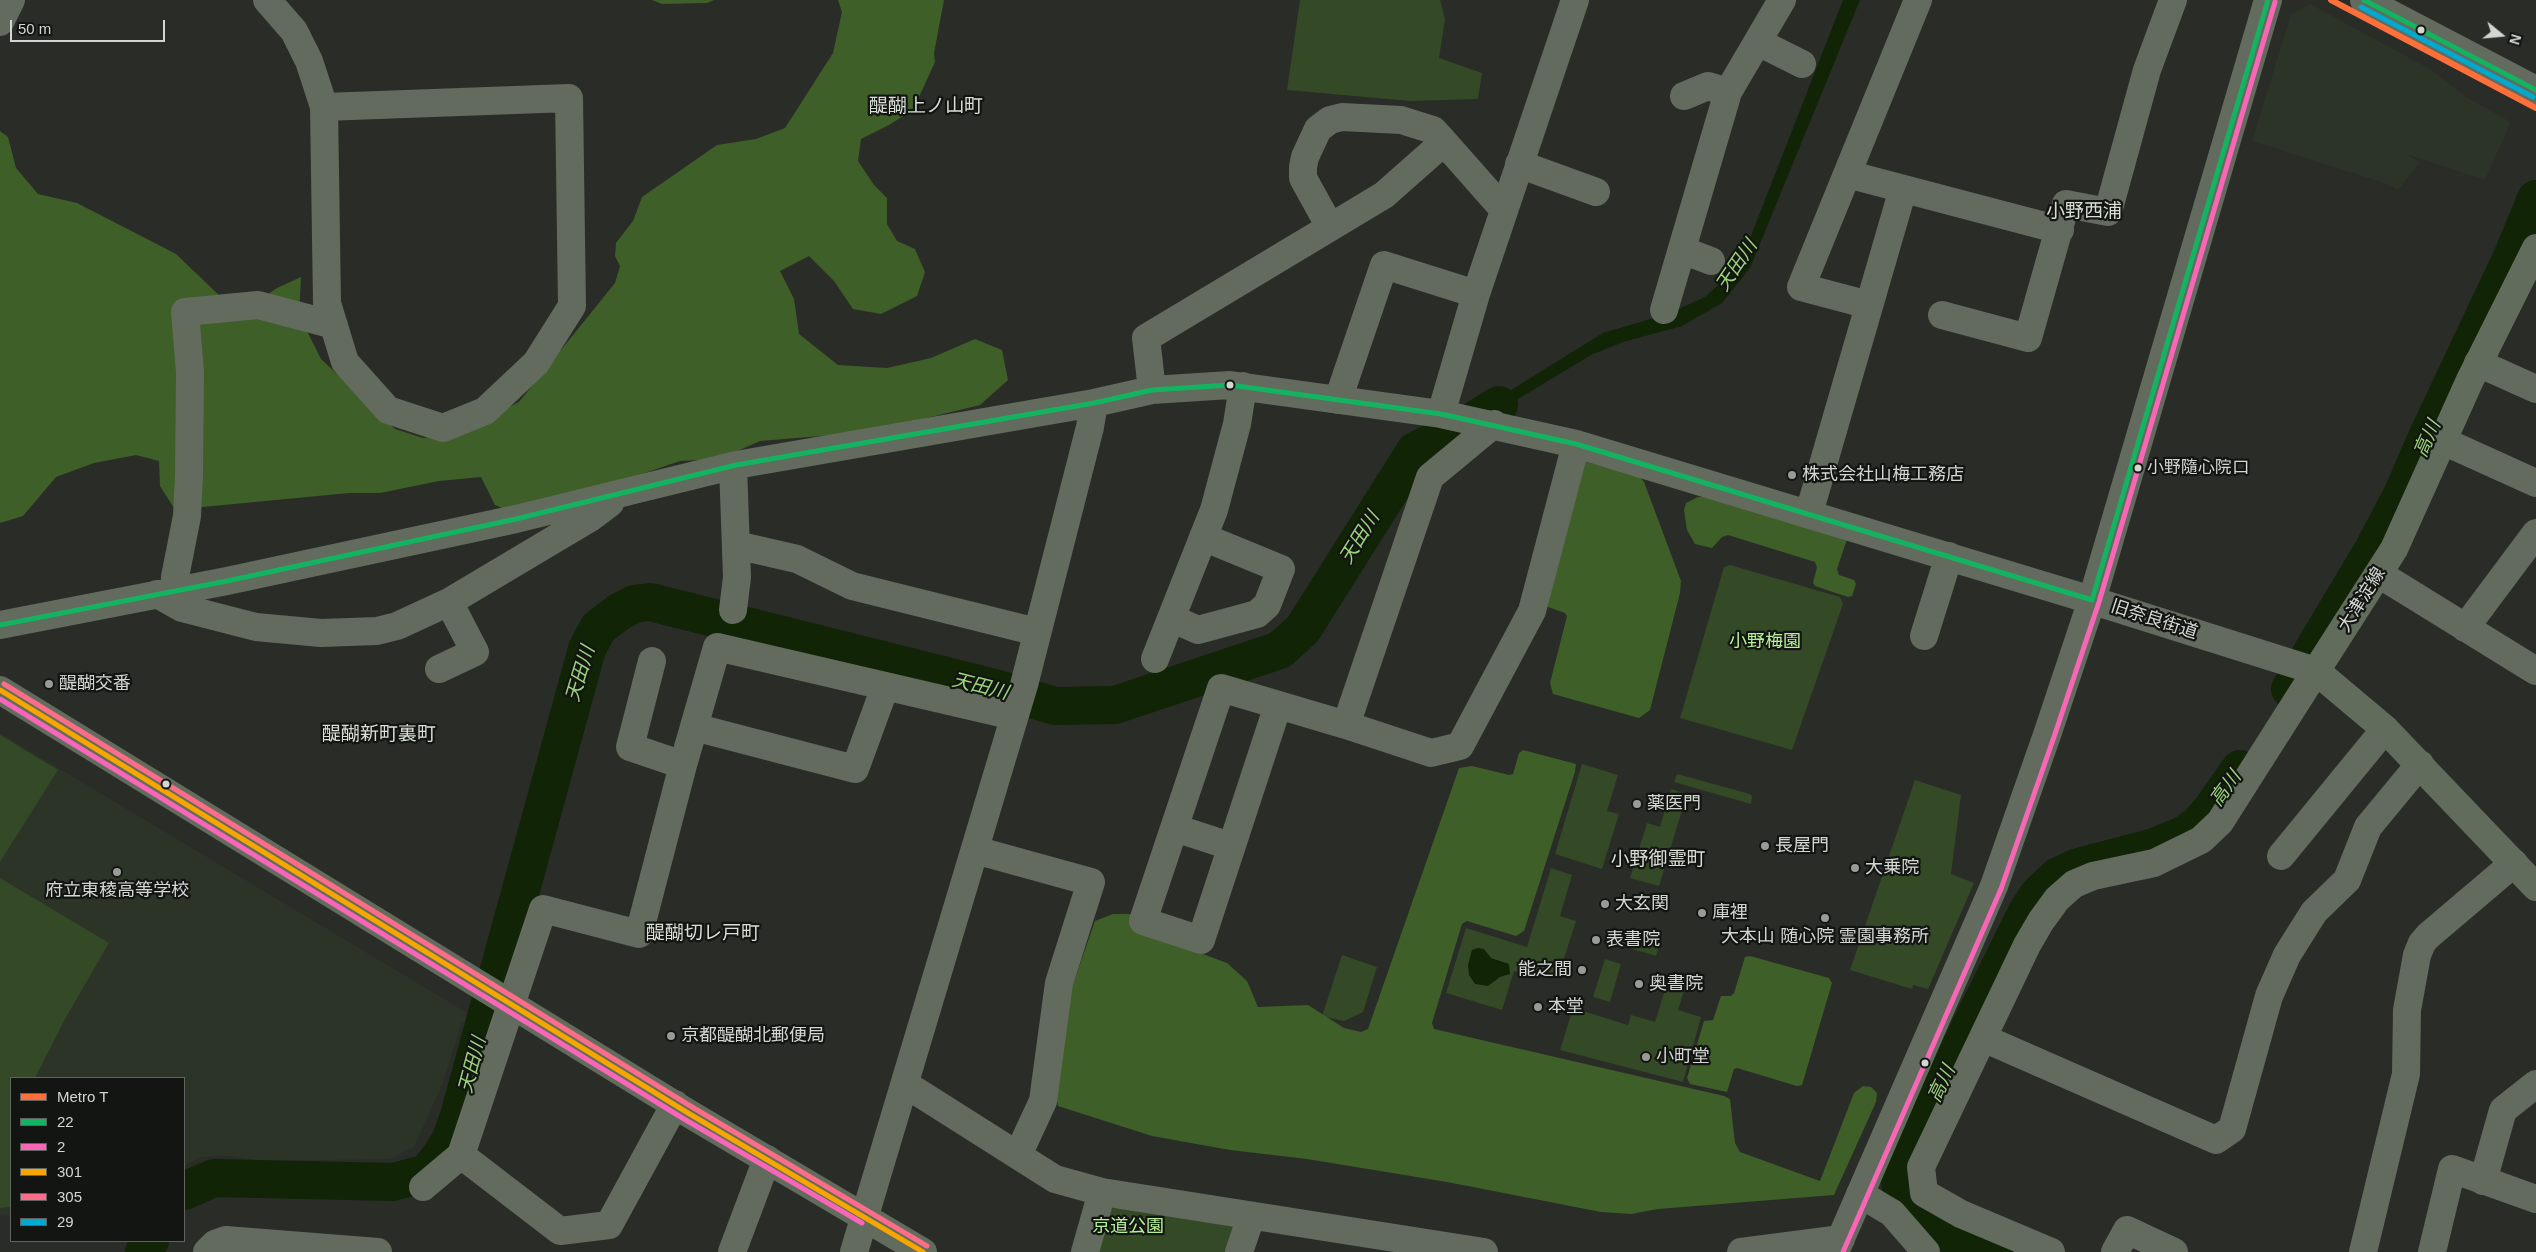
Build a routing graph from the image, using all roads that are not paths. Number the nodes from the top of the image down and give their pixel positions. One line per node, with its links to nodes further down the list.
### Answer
1 (11, 0): 9 (street)
2 (267, 0): 15 (street)
3 (1575, 0): 17 (street)
4 (1782, 0): 10 (street)
5 (1918, 0): 18 (street)
6 (2173, 0): 23 (street)
7 (2268, 0): 52 (street)
8 (2364, 0): 12 (street)
9 (0, 22)
10 (1758, 42): 11 (street); 13 (street)
11 (1802, 64)
12 (2536, 90)
13 (1728, 92): 14 (street); 25 (street)
14 (1684, 96)
15 (324, 106): 31 (street); 31 (street)
16 (1444, 142): 21 (street); 22 (street); 22 (street)
17 (1519, 164): 20 (street); 21 (street)
18 (1847, 174): 19 (street); 28 (street)
19 (1903, 189): 23 (street); 28 (street)
20 (1596, 192)
21 (1504, 210): 27 (street)
22 (1330, 227): 35 (street)
23 (2060, 230): 30 (street)
24 (2536, 248): 32 (main road, 大津淀線)
25 (1682, 250): 26 (street); 29 (street)
26 (1711, 260)
27 (1476, 294): 36 (street); 38 (street)
28 (1869, 305): 45 (street)
29 (1664, 310)
30 (1942, 315)
31 (334, 325): 51 (street)
32 (2478, 363): 34 (street); 40 (main road, 大津淀線)
33 (1243, 386): 35 (street, 旧奈良街道); 36 (street, 旧奈良街道); 47 (street)
34 (2536, 389)
35 (1152, 390): 37 (street, 旧奈良街道)
36 (1338, 400): 38 (street, 旧奈良街道)
37 (1094, 404): 42 (street, 旧奈良街道); 58 (street)
38 (1452, 416): 39 (street, 旧奈良街道)
39 (1494, 424): 41 (street, 旧奈良街道); 69 (street)
40 (2443, 441): 43 (street); 50 (main road, 大津淀線)
41 (1576, 444): 45 (street, 旧奈良街道); 69 (street)
42 (733, 466): 44 (street, 旧奈良街道); 48 (street)
43 (2536, 483)
44 (621, 495): 51 (street, 旧奈良街道); 53 (street)
45 (1809, 513): 49 (street, 旧奈良街道)
46 (2536, 533): 57 (street)
47 (1203, 537): 55 (street); 55 (street)
48 (736, 545): 54 (street); 58 (street)
49 (1948, 556): 52 (street, 旧奈良街道); 59 (street)
50 (2379, 574): 57 (street); 62 (main road, 大津淀線)
51 (166, 593): 53 (street); 56 (street, 旧奈良街道)
52 (2092, 600): 62 (street, 旧奈良街道); 92 (street)
53 (449, 602): 63 (street)
54 (733, 610)
55 (1171, 618): 60 (street)
56 (0, 625)
57 (2465, 628): 64 (street)
58 (1037, 632): 68 (street)
59 (1924, 636)
60 (1155, 659)
61 (652, 660): 73 (street)
62 (2304, 667): 71 (main road); 81 (street)
63 (439, 669)
64 (2536, 671)
65 (885, 687): 68 (street); 70 (street); 70 (street)
66 (0, 690): 80 (main road)
67 (1278, 705): 69 (street); 74 (street); 75 (street)
68 (1014, 716): 76 (street)
69 (1346, 725)
70 (694, 727): 73 (street)
71 (2385, 729): 72 (main road); 77 (street)
72 (2420, 764): 78 (main road); 81 (street)
73 (683, 765): 80 (street)
74 (1175, 828): 75 (street); 75 (street)
75 (1230, 846)
76 (975, 850): 82 (street); 86 (street)
77 (2281, 856)
78 (2514, 863): 79 (main road); 112 (street)
79 (2536, 887)
80 (512, 1004): 84 (main road); 85 (street)
81 (1983, 1038): 91 (street)
82 (905, 1084): 86 (street); 95 (street)
83 (2536, 1084): 88 (street)
84 (675, 1104): 85 (street); 87 (main road)
85 (461, 1155): 89 (street)
86 (1018, 1155): 90 (street)
87 (766, 1159): 95 (main road); 102 (street)
88 (2483, 1180): 93 (street); 113 (street)
89 (423, 1188)
90 (1102, 1192): 96 (street); 105 (street)
91 (1924, 1193): 94 (street); 109 (street)
92 (1860, 1194): 94 (street); 97 (street)
93 (2536, 1199)
94 (1892, 1213): 108 (street)
95 (866, 1217): 103 (street); 104 (main road)
96 (1251, 1217): 99 (street); 106 (street)
97 (1838, 1246): 107 (street)
98 (305, 1249): 100 (street); 101 (street)
99 (1477, 1251)
100 (208, 1252)
101 (378, 1252)
102 (732, 1252)
103 (854, 1252)
104 (923, 1252)
105 (1085, 1252)
106 (1240, 1252)
107 (1740, 1252)
108 (1926, 1252)
109 (2051, 1252)
110 (2114, 1252): 111 (street)
111 (2174, 1252)
112 (2364, 1252)
113 (2432, 1252)

